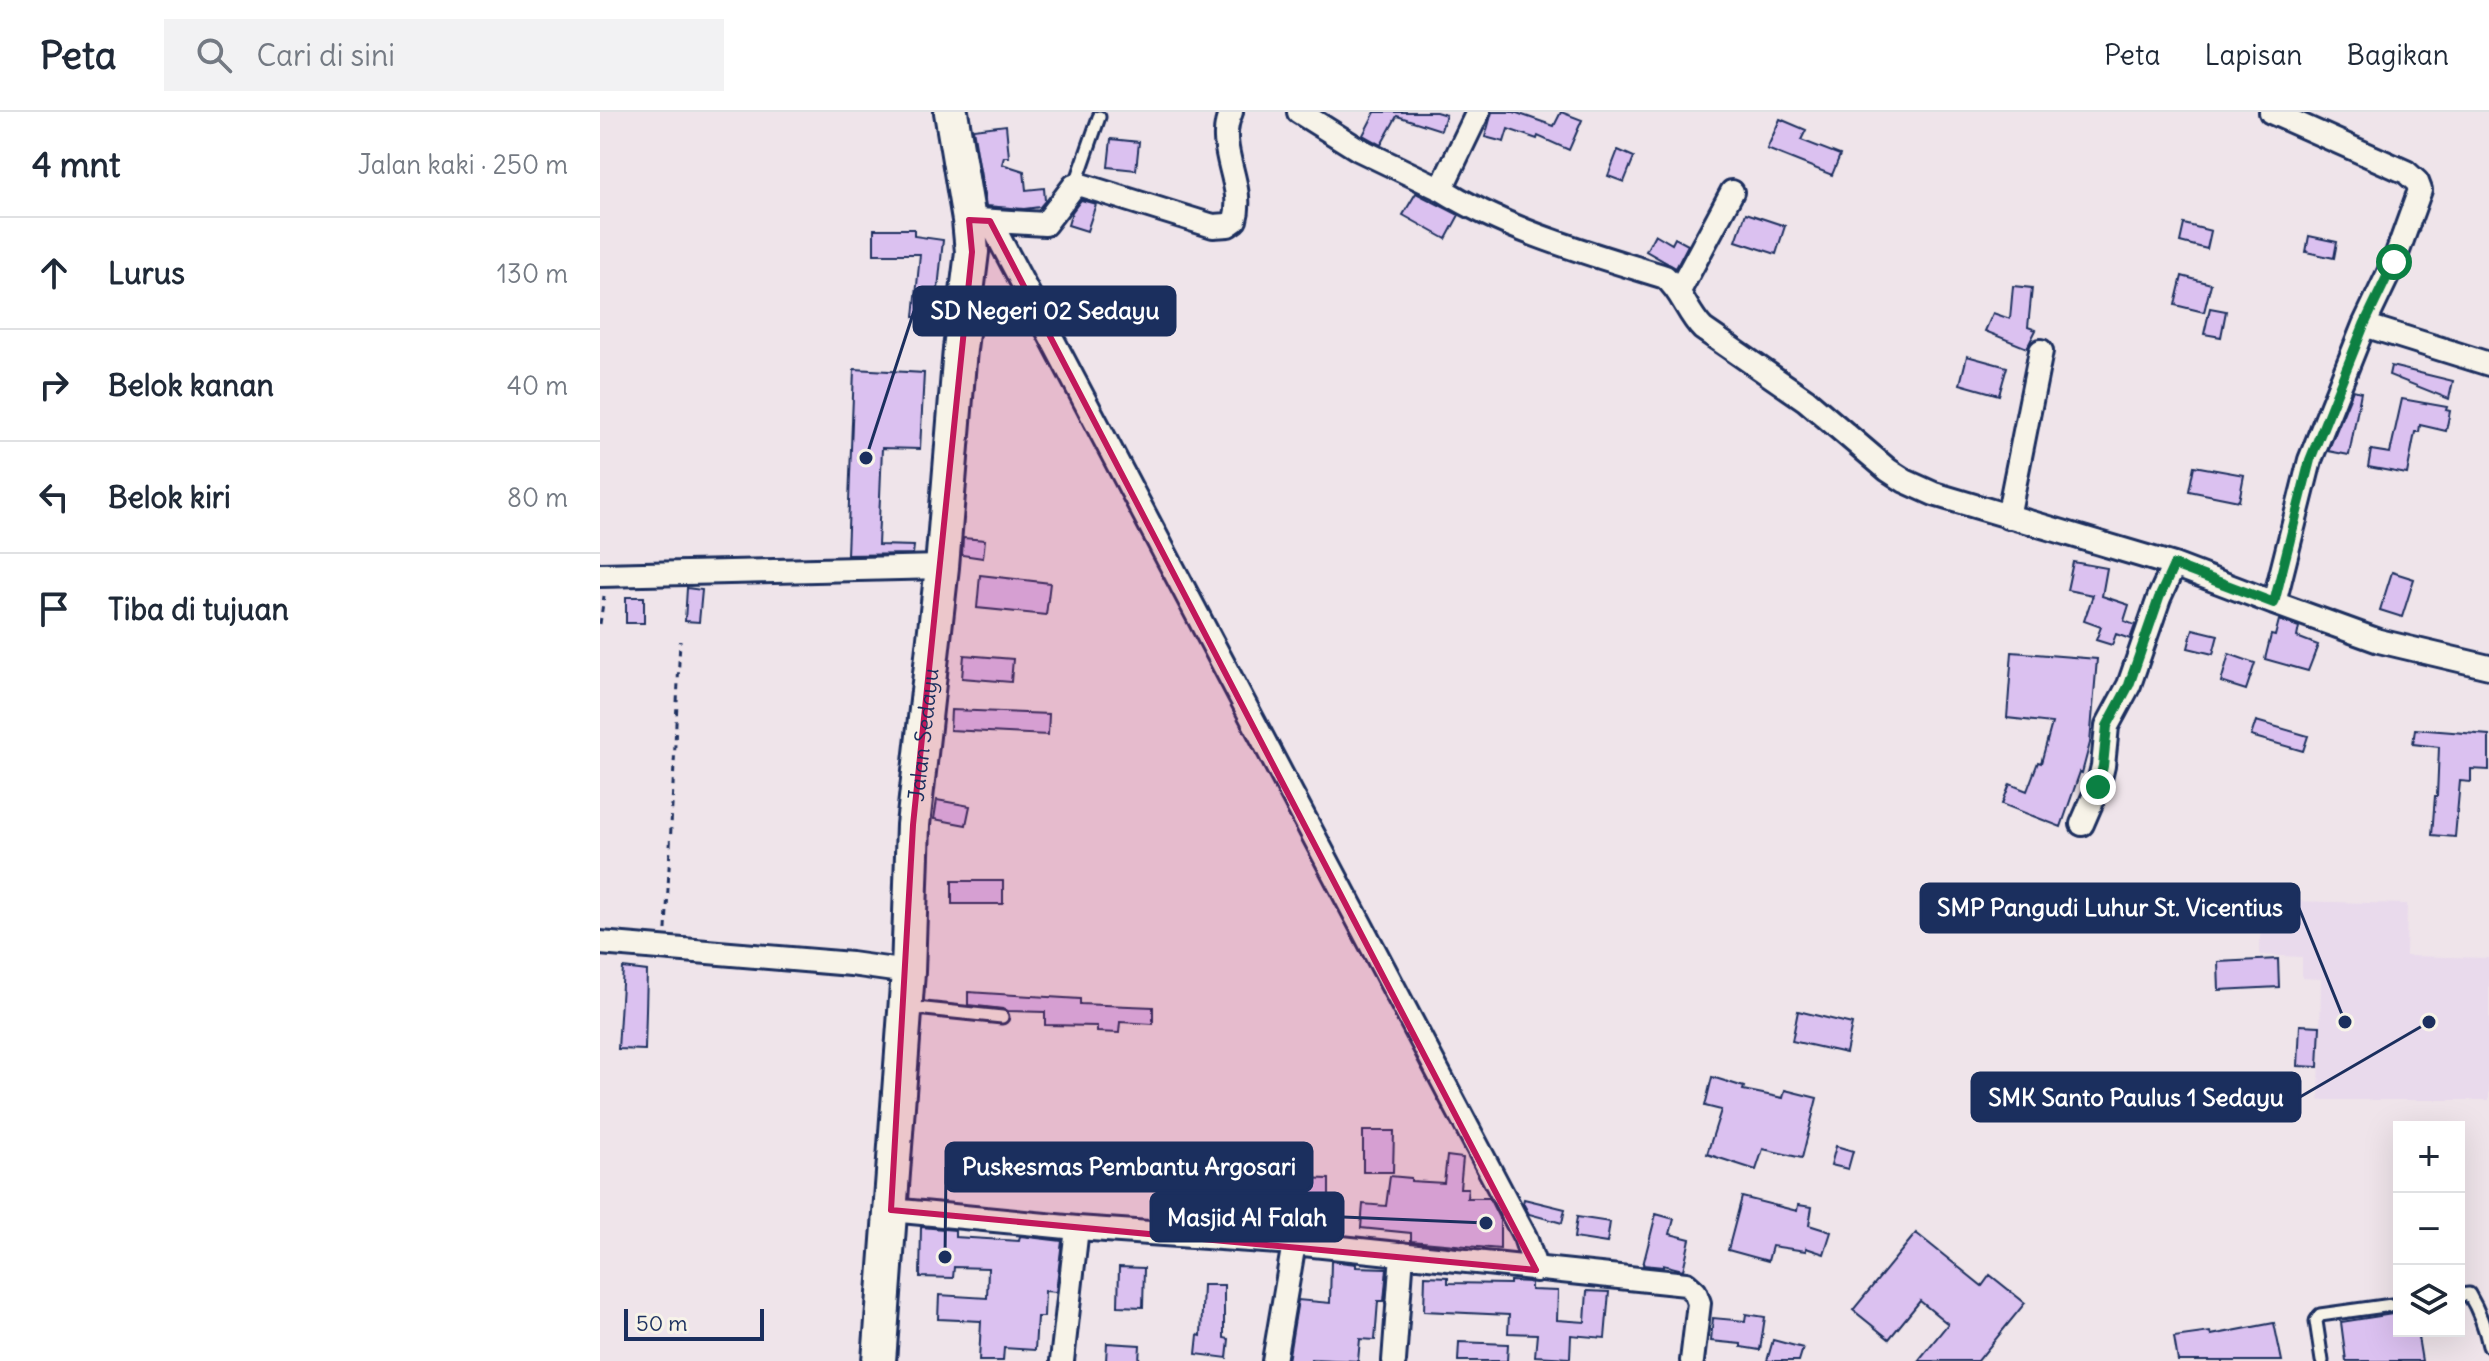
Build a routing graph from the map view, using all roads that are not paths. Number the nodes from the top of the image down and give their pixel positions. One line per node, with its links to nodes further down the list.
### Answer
1 (951, 112): 10 (street, Jalan Sedayu)
2 (1231, 112): 7 (street)
3 (1299, 112): 8 (street)
4 (1478, 112): 8 (street)
5 (2271, 112): 12 (street)
6 (1099, 117): 7 (lane)
7 (1074, 186): 10 (street)
8 (1441, 189): 11 (street)
9 (1732, 192): 11 (street)
10 (980, 220): 17 (street, Jalan Sedayu); 30 (street)
11 (1679, 291): 15 (street)
12 (2364, 325): 14 (street); 19 (street)
13 (2041, 351): 15 (street)
14 (2489, 364)
15 (2008, 517): 16 (street)
16 (2174, 565): 19 (street); 21 (street)
17 (942, 567): 18 (street); 23 (street, Jalan Sedayu)
18 (603, 574)
19 (2274, 603): 20 (street)
20 (2489, 667)
21 (2082, 824)
22 (600, 943): 23 (street)
23 (908, 972): 24 (street, Jalan Sedayu)
24 (906, 1007): 25 (lane); 26 (street, Jalan Sedayu)
25 (1002, 1017)
26 (891, 1210): 27 (street); 34 (street, Jalan Sedayu)
27 (1077, 1228): 28 (street); 35 (street)
28 (1294, 1243): 29 (street); 36 (street)
29 (1402, 1254): 30 (street); 37 (street)
30 (1536, 1270): 38 (street)
31 (2465, 1294): 33 (lane)
32 (2393, 1305): 39 (lane)
33 (2489, 1346)
34 (879, 1361)
35 (1062, 1361)
36 (1274, 1361)
37 (1394, 1361)
38 (1692, 1361)
39 (2322, 1361)

